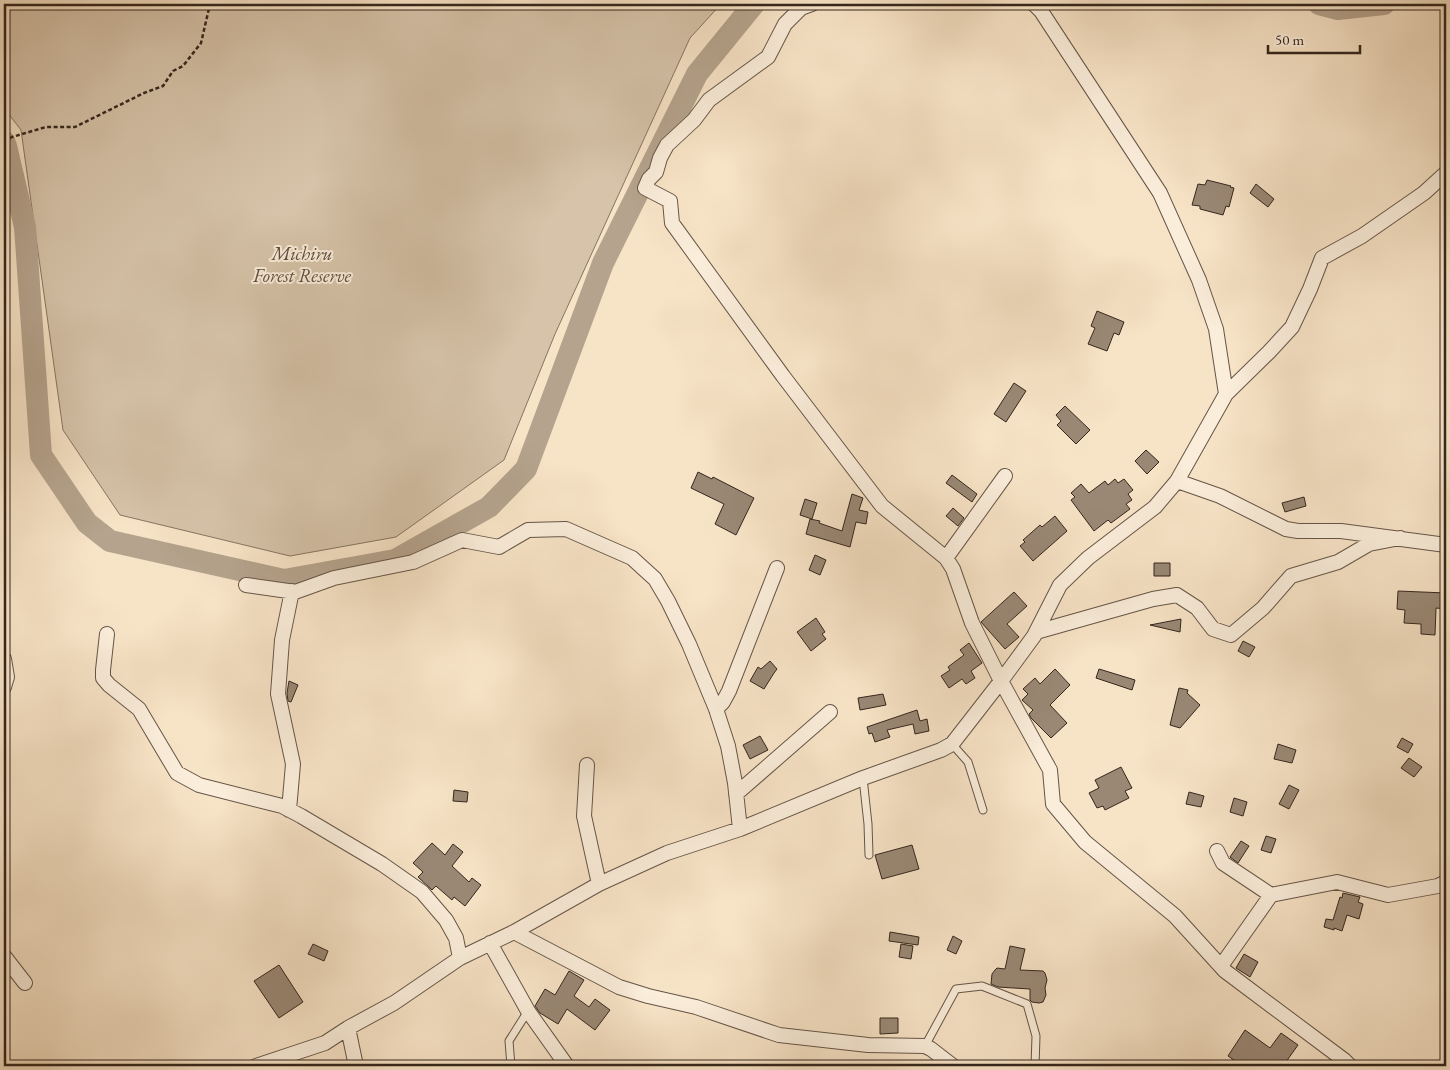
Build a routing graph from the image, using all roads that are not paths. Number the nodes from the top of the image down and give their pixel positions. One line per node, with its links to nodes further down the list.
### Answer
1 (812, 4): 9 (street)
2 (1034, 4): 4 (street)
3 (1446, 173): 4 (street)
4 (1226, 394): 6 (street)
5 (1005, 476): 9 (street)
6 (1177, 481): 7 (street); 13 (street)
7 (1400, 538): 8 (street); 13 (street)
8 (1446, 545)
9 (946, 558): 16 (street)
10 (777, 568): 18 (street)
11 (246, 585): 12 (street)
12 (292, 591): 18 (street); 24 (street)
13 (1036, 632): 16 (street)
14 (108, 634): 24 (street)
15 (4, 658): 17 (street)
16 (1002, 681): 20 (street); 36 (street)
17 (4, 687)
18 (716, 709): 23 (street)
19 (830, 712): 23 (street)
20 (952, 744): 22 (street); 25 (lane)
21 (587, 765): 30 (street)
22 (863, 778): 26 (street); 28 (lane)
23 (736, 794): 26 (street)
24 (289, 810): 35 (street)
25 (983, 810)
26 (740, 829): 30 (street)
27 (1217, 851): 31 (street)
28 (869, 855)
29 (1446, 882): 31 (street)
30 (599, 884): 32 (street)
31 (1270, 895): 36 (street)
32 (514, 932): 33 (street); 40 (street)
33 (490, 943): 35 (street); 38 (street)
34 (4, 956): 37 (street)
35 (460, 958): 39 (street)
36 (1221, 966): 47 (street)
37 (24, 982)
38 (528, 1011): 43 (lane); 44 (street)
39 (348, 1028): 41 (street); 42 (street)
40 (926, 1046): 45 (street); 46 (lane)
41 (256, 1066)
42 (356, 1066)
43 (511, 1066)
44 (567, 1066)
45 (953, 1066)
46 (1035, 1066)
47 (1350, 1066)

